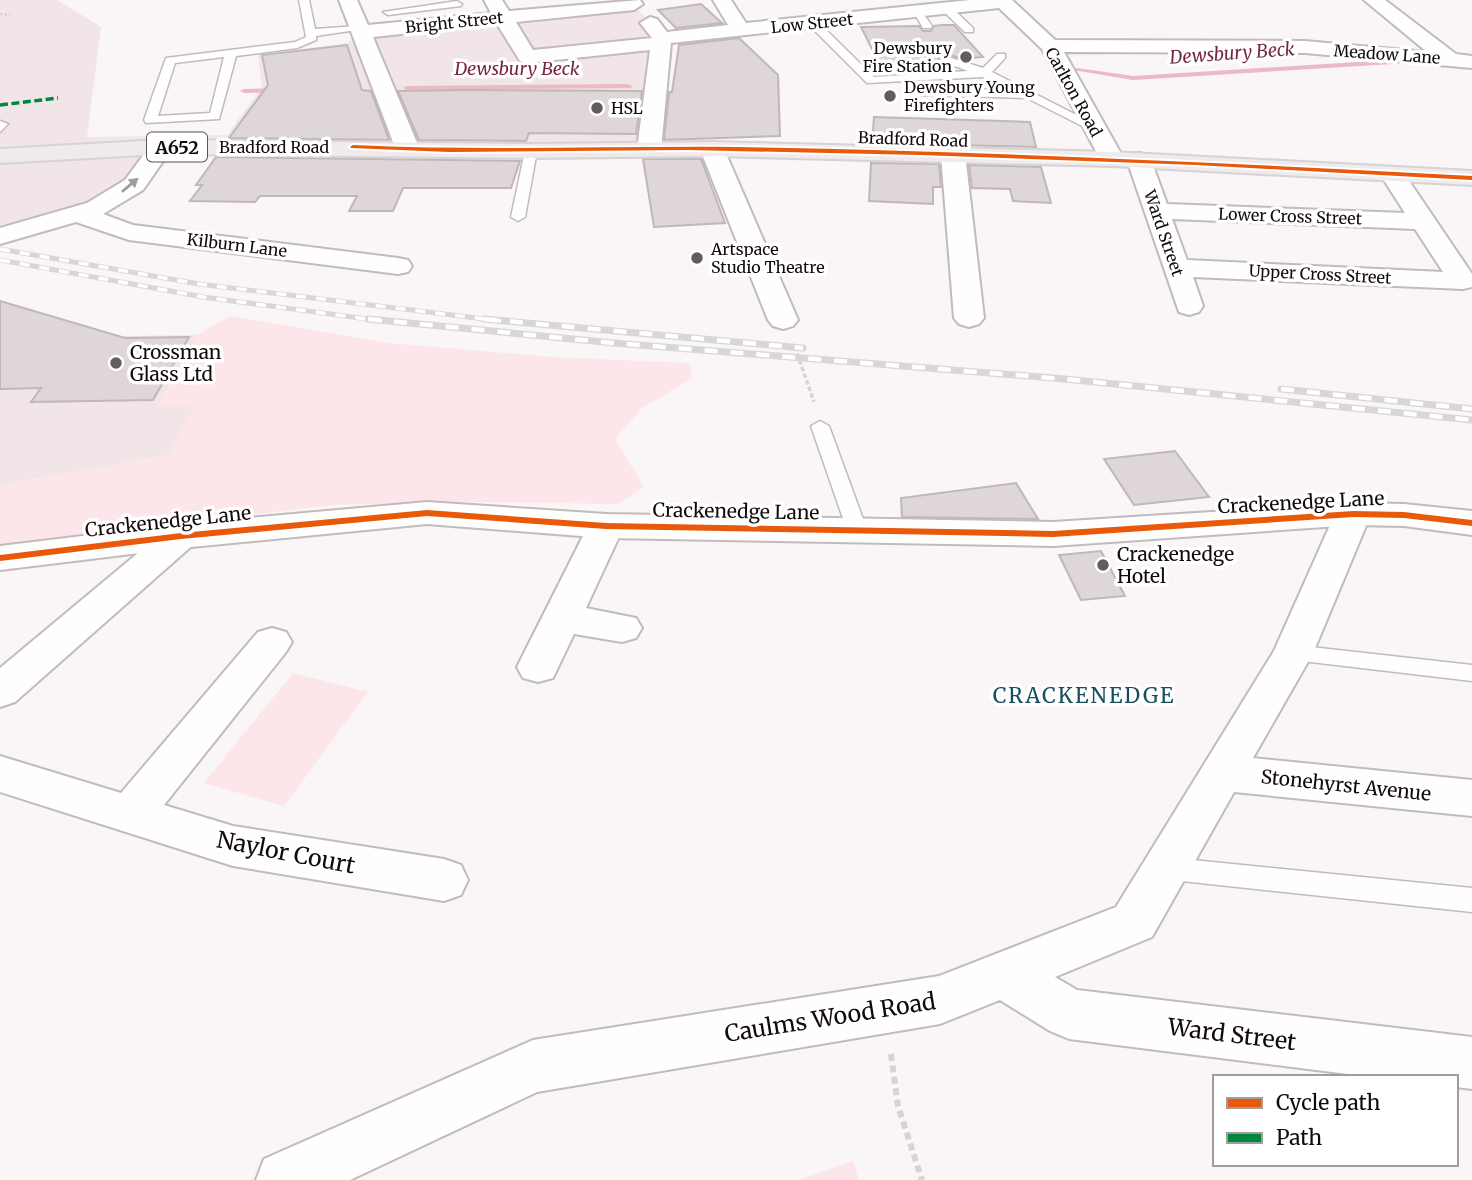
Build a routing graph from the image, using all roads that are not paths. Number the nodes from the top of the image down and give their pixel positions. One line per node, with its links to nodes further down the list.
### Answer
1 (304, 0): 16 (lane)
2 (348, 0): 14 (street)
3 (383, 0): 11 (lane)
4 (722, 0): 15 (street)
5 (1373, 0): 23 (street)
6 (1002, 1): 10 (street, Low Street); 18 (street, Carlton Road)
7 (632, 2): 9 (street, Bright Street); 17 (street)
8 (457, 4): 11 (lane)
9 (499, 8): 11 (street, Bright Street); 17 (street, Low Street)
10 (937, 15): 12 (street, Low Street); 13 (lane)
11 (391, 20): 14 (street, Bright Street)
12 (813, 23): 15 (street, Low Street); 26 (lane)
13 (975, 29)
14 (358, 30): 16 (lane); 33 (street)
15 (741, 30): 17 (street, Low Street)
16 (310, 33): 19 (lane)
17 (662, 41): 31 (street)
18 (1050, 46): 23 (street, Meadow Lane); 29 (street, Carlton Road)
19 (231, 53): 19 (lane)
20 (1001, 56): 26 (lane)
21 (983, 57): 26 (lane)
22 (966, 58): 26 (lane)
23 (1448, 58): 25 (street, Meadow Lane)
24 (944, 59): 26 (lane)
25 (1472, 62)
26 (985, 74): 28 (lane)
27 (920, 92): 28 (lane)
28 (1037, 99): 29 (lane)
29 (1093, 126): 37 (street, Carlton Road)
30 (162, 147): 33 (main road, Bradford Road / A652); 36 (main road, Bradford Road / A652); 42 (street, one-way to 30)
31 (649, 149): 32 (main road, Bradford Road / A652); 34 (main road, Bradford Road / A652)
32 (712, 149): 35 (main road, Bradford Road / A652); 50 (street)
33 (408, 150): 34 (main road, Bradford Road / A652)
34 (531, 152): 43 (lane)
35 (953, 154): 37 (main road, Bradford Road / A652); 49 (street)
36 (0, 156)
37 (1112, 159): 38 (main road, Bradford Road / A652)
38 (1139, 160): 39 (main road, Bradford Road / A652); 41 (street, Ward Street)
39 (1392, 174): 40 (main road, Bradford Road / A652); 44 (street)
40 (1472, 178)
41 (1156, 211): 44 (street, Lower Cross Street); 47 (street, Ward Street)
42 (78, 214): 45 (street); 46 (street, Kilburn Lane)
43 (518, 217)
44 (1423, 221): 47 (street, Upper Cross Street)
45 (0, 236)
46 (398, 266)
47 (1176, 268): 48 (street, Ward Street)
48 (1189, 306)
49 (969, 318)
50 (783, 320)
51 (820, 426): 55 (lane)
52 (1353, 514): 53 (street, Crackenedge Lane); 55 (street, Crackenedge Lane); 61 (street, Caulms Wood Road)
53 (1472, 523)
54 (606, 526): 55 (street, Crackenedge Lane); 56 (street, Crackenedge Lane); 58 (street)
55 (857, 530)
56 (181, 536): 57 (street, Crackenedge Lane); 64 (street)
57 (0, 558)
58 (562, 618): 59 (street); 62 (street)
59 (622, 628)
60 (272, 642): 68 (street)
61 (1293, 653): 63 (lane); 65 (street, Caulms Wood Road)
62 (538, 667)
63 (1472, 673)
64 (0, 691)
65 (1220, 773): 67 (street, Stonehyrst Avenue); 69 (street, Caulms Wood Road)
66 (0, 774): 68 (street, Naylor Court)
67 (1472, 798)
68 (130, 814): 70 (street, Naylor Court)
69 (1163, 868): 71 (lane); 72 (street, Caulms Wood Road)
70 (444, 880)
71 (1472, 900)
72 (1003, 974): 73 (street, Ward Street); 74 (street, Caulms Wood Road)
73 (1472, 1063)
74 (285, 1180)

